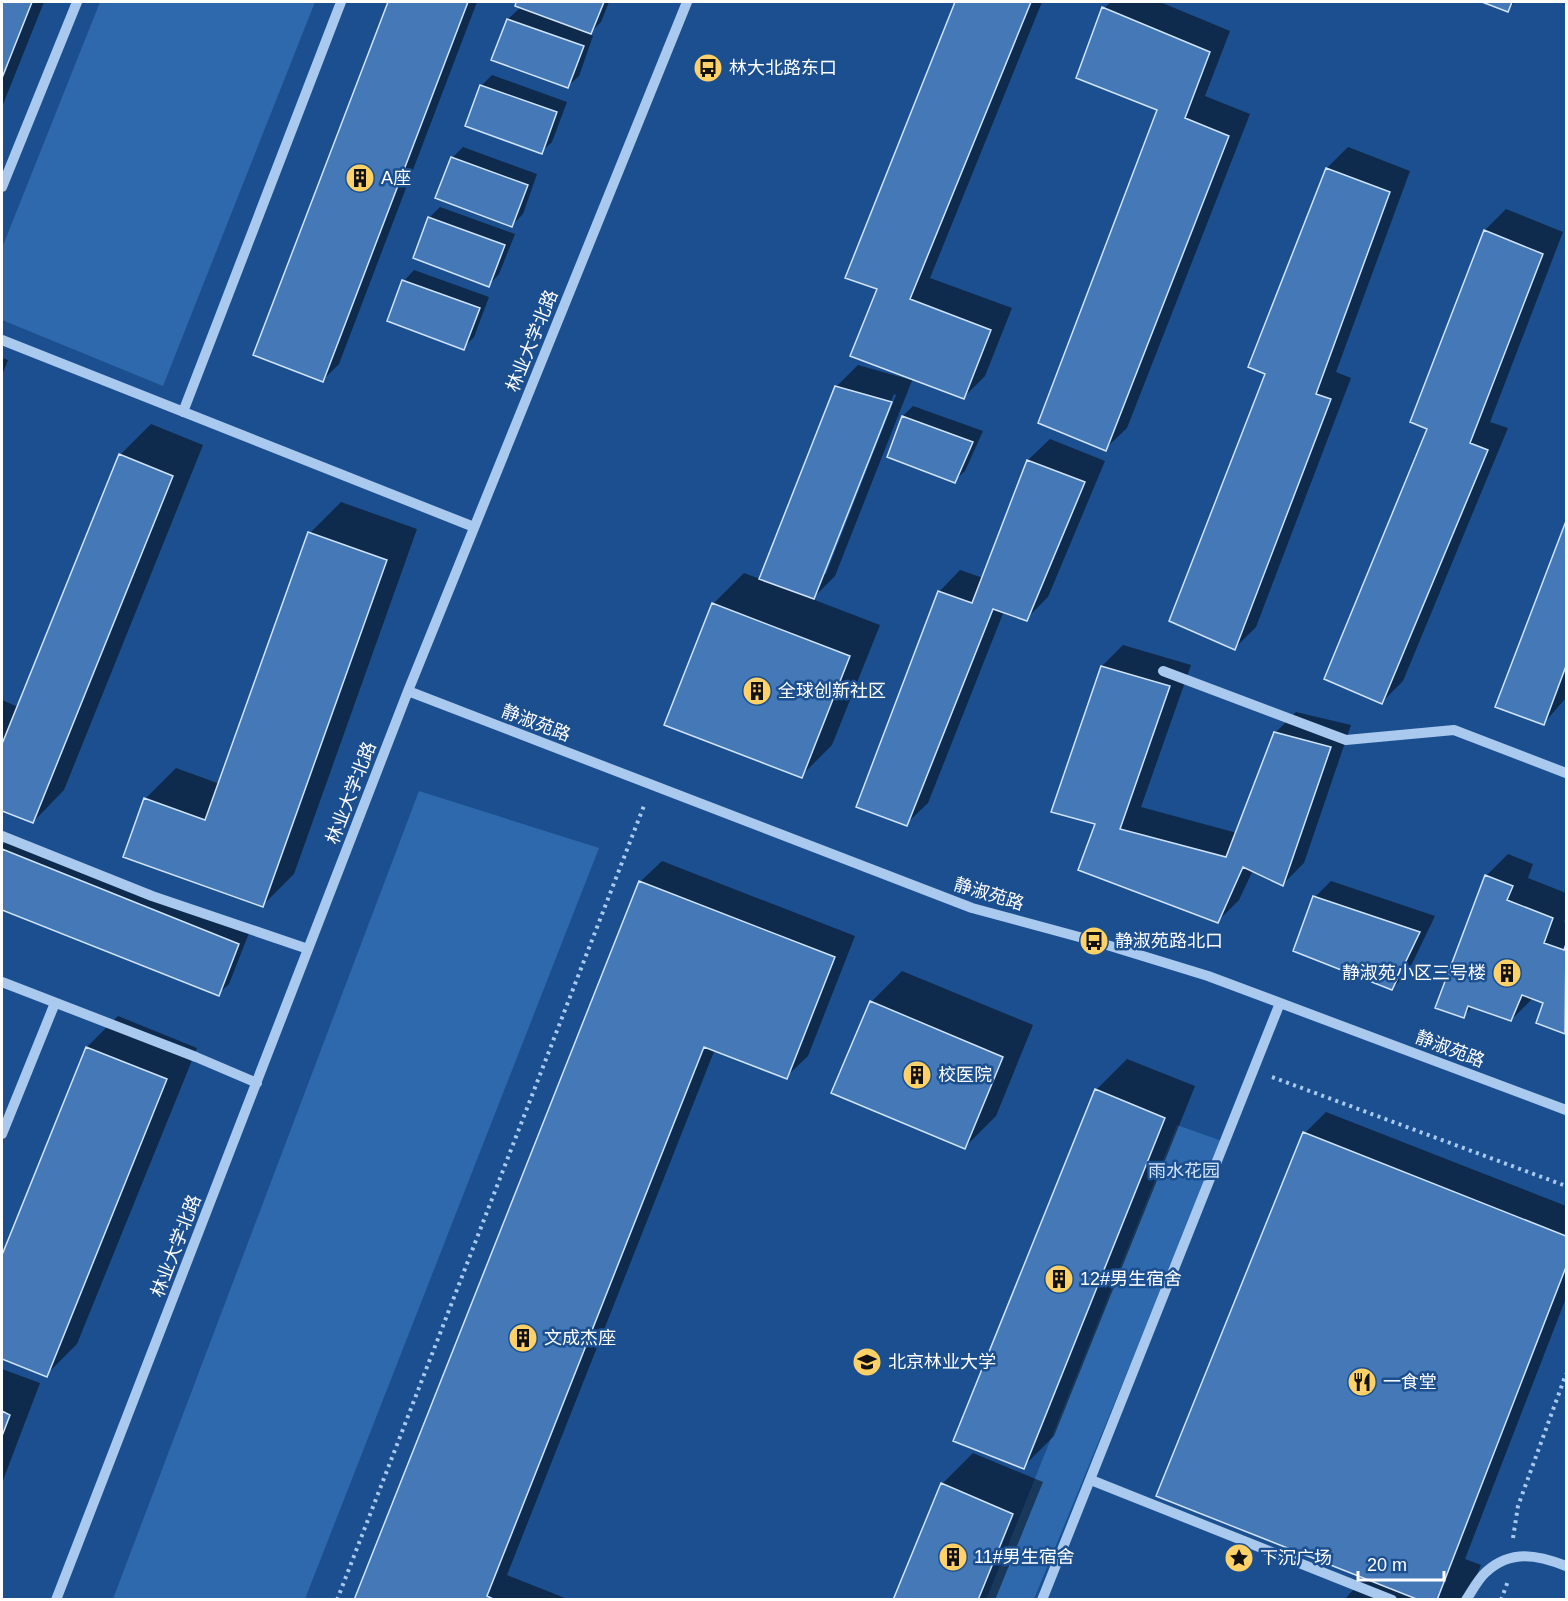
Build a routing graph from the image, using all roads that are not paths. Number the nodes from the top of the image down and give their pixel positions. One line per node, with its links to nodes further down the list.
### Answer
1 (77, 2): 4 (street)
2 (341, 2): 6 (street)
3 (687, 2): 7 (street, 林业大学北路)
4 (2, 187)
5 (2, 340): 6 (street)
6 (183, 412): 7 (street)
7 (474, 527): 9 (street, 林业大学北路)
8 (1163, 670): 10 (street)
9 (408, 691): 12 (street, 林业大学北路); 15 (street, 静淑苑路)
10 (1566, 773)
11 (2, 836): 12 (street)
12 (308, 949): 16 (street, 林业大学北路)
13 (2, 982): 14 (street)
14 (55, 1003): 16 (street); 18 (street)
15 (1280, 1003): 17 (street, 静淑苑路); 19 (street)
16 (257, 1083): 21 (street, 林业大学北路)
17 (1566, 1110)
18 (2, 1134)
19 (1091, 1480): 22 (street); 23 (street)
20 (1566, 1566): 24 (street)
21 (56, 1599)
22 (1042, 1599)
23 (1392, 1599)
24 (1466, 1599)

